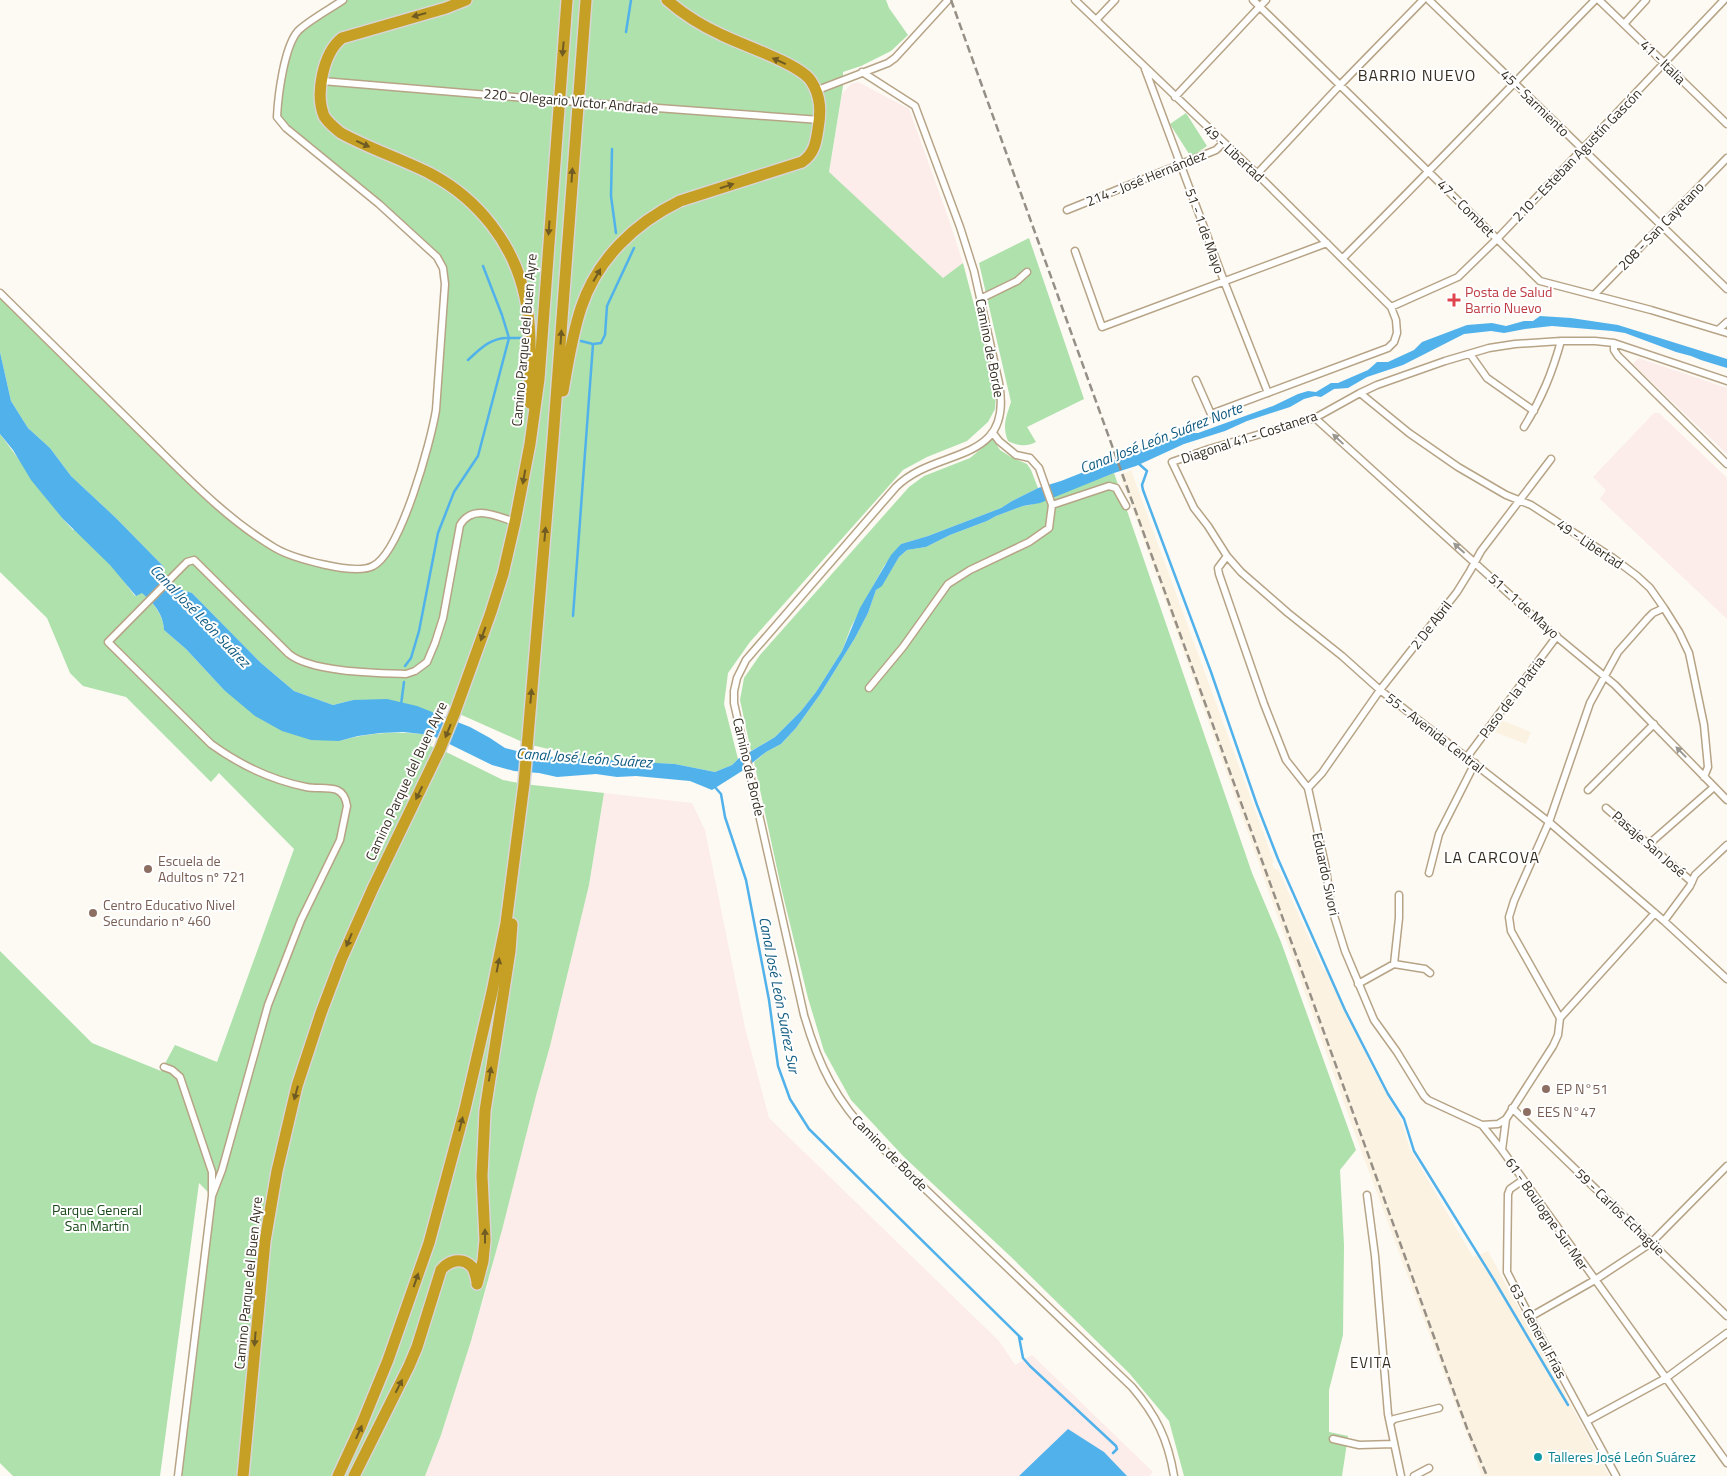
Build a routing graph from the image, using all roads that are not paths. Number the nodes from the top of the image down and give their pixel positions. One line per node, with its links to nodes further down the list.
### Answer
1 (343, 0): 44 (street)
2 (466, 0): 22 (highway, one-way to 22)
3 (567, 0): 63 (highway, Camino Parque del Buen Ayre, one-way to 63)
4 (586, 0): 62 (highway, one-way to 4)
5 (667, 0): 25 (highway, one-way to 5)
6 (948, 0): 21 (street)
7 (1075, 0): 17 (street, 49 - Libertad)
8 (1115, 0): 17 (street)
9 (1252, 0): 16 (street, 47 - Combet)
10 (1266, 0): 16 (street)
11 (1423, 0): 24 (street)
12 (1429, 0): 23 (street, 45 - Sarmiento)
13 (1597, 0): 18 (street, 41 - Italia); 23 (street)
14 (1646, 0): 18 (street)
15 (1724, 0): 19 (street, 210 - Esteban Agustín Gascón)
16 (1260, 7): 24 (street, 47 - Combet); 26 (street)
17 (1096, 20): 20 (street, 49 - Libertad)
18 (1624, 24): 19 (street, 41 - Italia)
19 (1665, 63): 28 (street, 41 - Italia); 30 (street, 210 - Esteban Agustín Gascón)
20 (1145, 68): 26 (street, 49 - Libertad); 32 (street, 51 - 1 de Mayo)
21 (862, 72): 25 (street); 46 (street, Camino de Borde)
22 (322, 81): 27 (street, 220 - Olegario Víctor Andrade, bridge); 63 (highway, one-way to 63)
23 (1514, 82): 30 (street, 45 - Sarmiento); 33 (street)
24 (1340, 84): 33 (street, 47 - Combet); 34 (street)
25 (815, 91): 27 (highway)
26 (1175, 96): 29 (street, 49 - Libertad)
27 (820, 120): 62 (highway, one-way to 27)
28 (1727, 124)
29 (1224, 143): 32 (street, 214 - José Hernández); 34 (street, 49 - Libertad)
30 (1582, 148): 36 (street, 45 - Sarmiento); 37 (street, 210 - Esteban Agustín Gascón)
31 (1727, 158): 36 (street, 208 - San Cayetano)
32 (1181, 164): 35 (street, 214 - José Hernández); 42 (street, 51 - 1 de Mayo)
33 (1430, 172): 37 (street, 47 - Combet); 40 (street)
34 (1257, 174): 38 (street, 49 - Libertad)
35 (1067, 210)
36 (1662, 225): 43 (street, 45 - Sarmiento); 45 (street, 208 - San Cayetano)
37 (1497, 238): 45 (street, 47 - Combet); 47 (street, 210 - Esteban Agustín Gascón)
38 (1327, 243): 40 (street, 49 - Libertad); 42 (street)
39 (1075, 251): 42 (street)
40 (1343, 258): 47 (street, 49 - Libertad)
41 (1026, 272): 46 (street)
42 (1224, 281): 57 (street, 51 - 1 de Mayo)
43 (1727, 289)
44 (0, 293)
45 (1594, 294): 49 (street, 47 - Combet)
46 (980, 299): 61 (street, Camino de Borde)
47 (1391, 307): 57 (street)
48 (1727, 322): 49 (street)
49 (1718, 330): 50 (street, 47 - Combet)
50 (1727, 333)
51 (1561, 341): 52 (street, Diagonal 41 - Costanera); 53 (street, Diagonal 41 - Costanera); 58 (street)
52 (1614, 343): 55 (street, Diagonal 41 - Costanera); 66 (street)
53 (1470, 354): 56 (street, Diagonal 41 - Costanera); 58 (street)
54 (1196, 380): 57 (street)
55 (1727, 381)
56 (1360, 392): 59 (street, Diagonal 41 - Costanera); 67 (street, 49 - Libertad)
57 (1268, 393)
58 (1534, 411): 60 (street)
59 (1315, 418): 65 (street, Diagonal 41 - Costanera); 72 (street, 51 - 1 de Mayo, one-way to 59)
60 (1524, 426)
61 (993, 433): 68 (street); 127 (street, Camino de Borde)
62 (553, 439): 93 (highway, one-way to 62)
63 (530, 444): 70 (highway, Camino Parque del Buen Ayre, one-way to 70)
64 (1551, 460): 67 (street, 2 De Abril)
65 (1172, 462): 71 (street, 55 - Avenida Central)
66 (1727, 464)
67 (1521, 500): 72 (street, 2 De Abril); 73 (street, 49 - Libertad)
68 (1051, 503): 69 (street); 76 (street)
69 (1126, 506)
70 (515, 522): 109 (street); 124 (highway, Camino Parque del Buen Ayre, one-way to 124)
71 (1227, 556): 77 (street, 55 - Avenida Central); 83 (street, Eduardo Sivori)
72 (1475, 562): 74 (street, 51 - 1 de Mayo); 77 (street, 2 De Abril)
73 (1664, 608): 75 (street); 81 (street, 49 - Libertad)
74 (1557, 636): 75 (street, 51 - 1 de Mayo); 79 (street, Paso de la Patria)
75 (1604, 676): 78 (street, 51 - 1 de Mayo); 87 (street)
76 (869, 688)
77 (1380, 690): 79 (street, 55 - Avenida Central); 83 (street, 2 De Abril)
78 (1654, 724): 81 (street, 51 - 1 de Mayo, one-way to 78); 84 (street)
79 (1467, 757): 80 (street, 55 - Avenida Central)
80 (1474, 763): 87 (street, 55 - Avenida Central); 90 (street)
81 (1704, 777): 82 (street, 51 - 1 de Mayo)
82 (1714, 787): 85 (street, 51 - 1 de Mayo); 88 (street)
83 (1308, 788): 99 (street, Eduardo Sivori)
84 (1588, 790)
85 (1727, 800)
86 (1606, 808): 88 (street, Pasaje San José)
87 (1549, 822): 94 (street, 55 - Avenida Central); 100 (street)
88 (1649, 844): 91 (street, Pasaje San José)
89 (1727, 845): 91 (street)
90 (1429, 873)
91 (1692, 882): 95 (street)
92 (1399, 895): 96 (street)
93 (510, 897): 125 (highway, one-way to 93); 126 (highway, one-way to 93)
94 (1655, 913): 95 (street, 55 - Avenida Central); 100 (street, 61 - Boulogne Sur Mer)
95 (1664, 920): 98 (street, 55 - Avenida Central)
96 (1394, 964): 97 (street); 99 (street)
97 (1430, 973)
98 (1727, 979)
99 (1358, 984): 104 (street, Eduardo Sivori)
100 (1560, 1018): 102 (street, 61 - Boulogne Sur Mer)
101 (164, 1067): 109 (street)
102 (1512, 1108): 103 (street, 61 - Boulogne Sur Mer); 110 (street, 59 - Carlos Echagüe)
103 (1506, 1119): 104 (street); 105 (street, 61 - Boulogne Sur Mer)
104 (1482, 1125): 105 (street, Eduardo Sivori)
105 (1502, 1150): 107 (street, 61 - Boulogne Sur Mer)
106 (1727, 1166): 110 (street)
107 (1523, 1180): 111 (street, 61 - Boulogne Sur Mer); 113 (street, 63 - General Frías)
108 (1367, 1195): 118 (street)
109 (212, 1196): 123 (street)
110 (1651, 1243): 111 (street); 112 (street, 59 - Carlos Echagüe)
111 (1595, 1280): 113 (street); 115 (street, 61 - Boulogne Sur Mer)
112 (1727, 1316)
113 (1530, 1317): 117 (street, 63 - General Frías)
114 (1727, 1333): 115 (street)
115 (1666, 1378): 117 (street); 121 (street, 61 - Boulogne Sur Mer)
116 (1440, 1408): 118 (street)
117 (1587, 1421): 130 (street, 63 - General Frías)
118 (1390, 1423): 120 (street)
119 (1333, 1439): 120 (street)
120 (1394, 1444): 128 (street)
121 (1727, 1463)
122 (1429, 1468): 129 (street)
123 (178, 1476)
124 (244, 1476)
125 (338, 1476)
126 (354, 1476)
127 (1174, 1476)
128 (1401, 1476)
129 (1414, 1476)
130 (1616, 1476)

